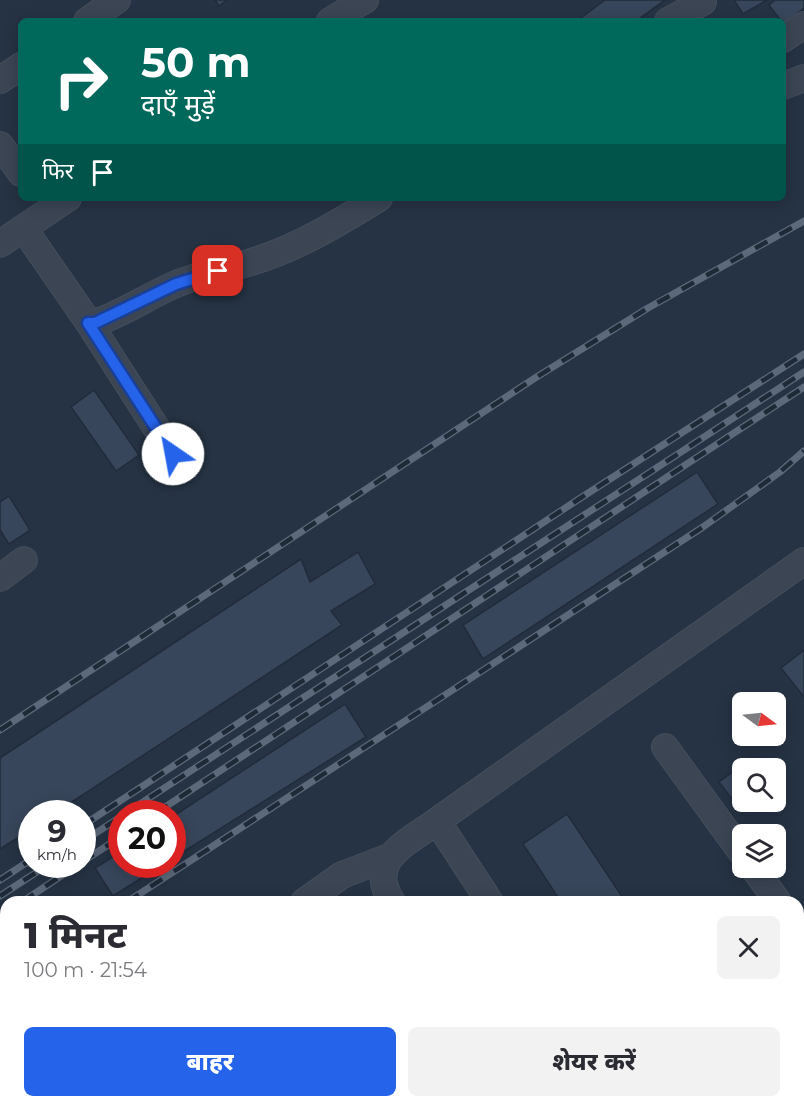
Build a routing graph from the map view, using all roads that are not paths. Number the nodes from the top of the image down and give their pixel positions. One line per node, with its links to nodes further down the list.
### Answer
1 (117, 0): 4 (street)
2 (364, 0): 5 (street)
3 (702, 0): 6 (street)
4 (91, 18)
5 (335, 18)
6 (674, 18)
7 (804, 25): 8 (street)
8 (786, 37)
9 (18, 68): 11 (street)
10 (804, 78): 12 (street)
11 (0, 80)
12 (786, 85)
13 (0, 145): 14 (street)
14 (18, 168)
15 (374, 201): 19 (street)
16 (53, 202): 17 (street)
17 (24, 229): 18 (street); 19 (street)
18 (0, 244)
19 (88, 323): 20 (street)
20 (173, 454)
21 (24, 560): 23 (street)
22 (804, 561): 25 (street)
23 (0, 578)
24 (665, 747): 26 (street)
25 (438, 821): 27 (street); 31 (street)
26 (732, 839)
27 (389, 857): 29 (street); 30 (street)
28 (761, 878): 32 (street)
29 (312, 896)
30 (389, 896)
31 (486, 896)
32 (774, 896)

